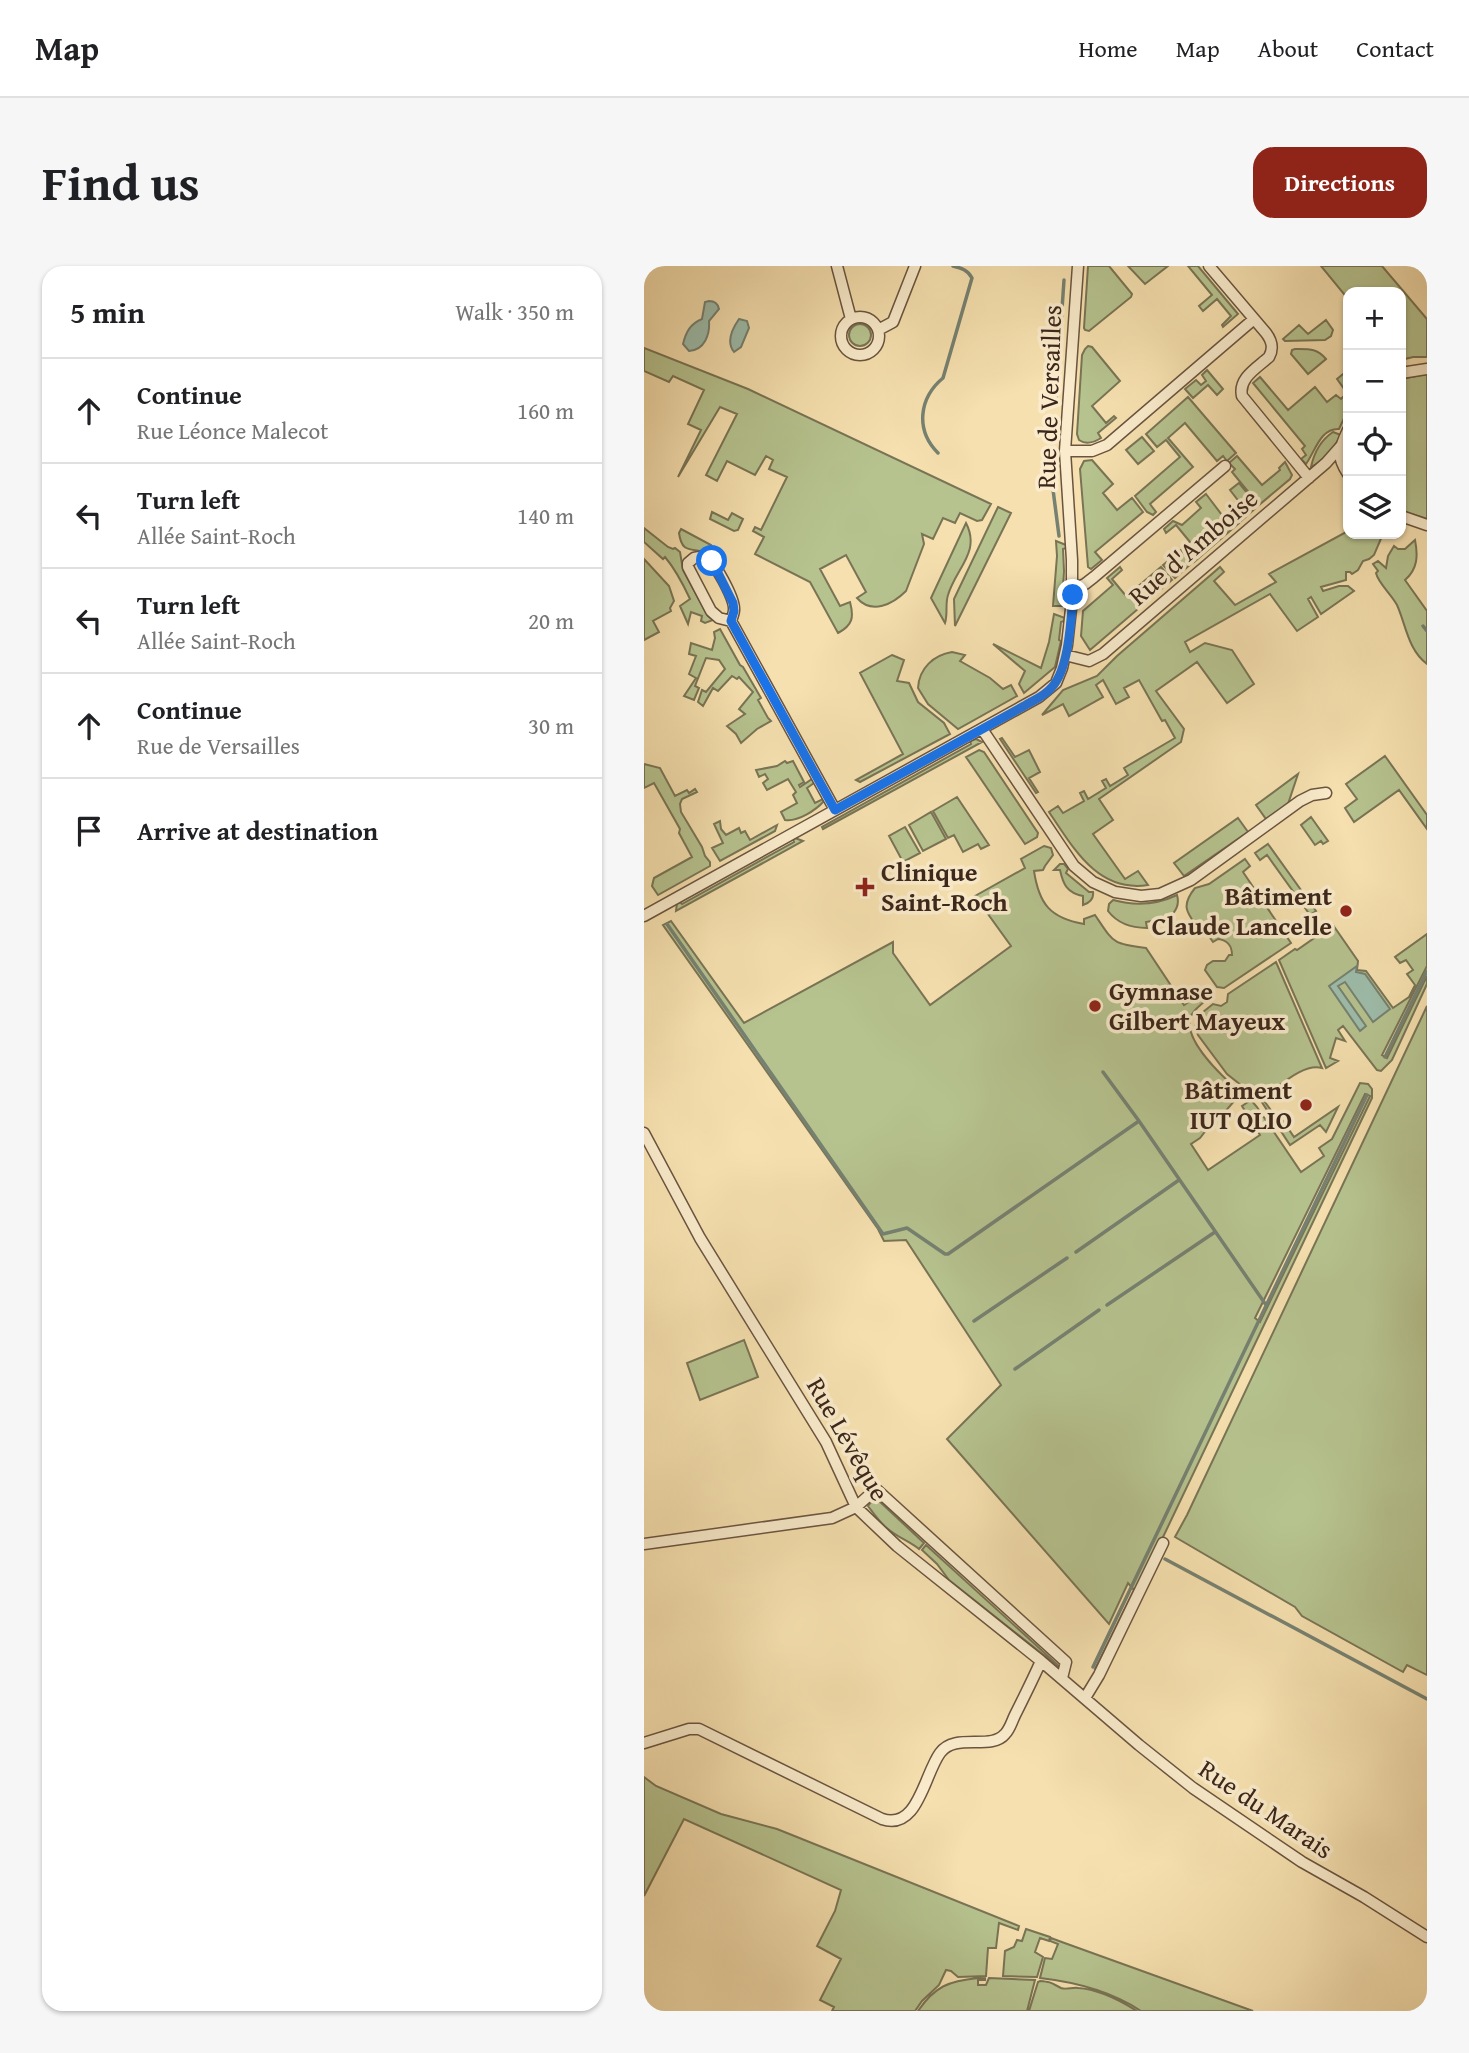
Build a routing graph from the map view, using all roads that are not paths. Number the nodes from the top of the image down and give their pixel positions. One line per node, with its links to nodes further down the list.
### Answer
1 (837, 266): 5 (street)
2 (915, 266): 7 (street)
3 (1078, 266): 12 (street, Rue de Versailles)
4 (1209, 266): 6 (street)
5 (851, 319): 7 (street); 7 (street)
6 (1254, 319): 12 (street); 15 (street)
7 (878, 330)
8 (1427, 369): 9 (street)
9 (1406, 372)
10 (1343, 441): 11 (street)
11 (1341, 446): 13 (street); 15 (street, Rue d'Amboise)
12 (1065, 452): 18 (street, Rue de Versailles)
13 (1343, 465)
14 (1225, 466): 18 (street)
15 (1309, 478): 20 (street, Rue d'Amboise)
16 (1406, 518): 17 (street)
17 (1427, 525)
18 (1073, 589): 20 (street, Rue de Versailles)
19 (731, 621): 19 (street); 23 (street)
20 (1065, 655): 21 (street, Rue de Versailles)
21 (982, 729): 22 (street); 23 (street, Rue de Versailles)
22 (1326, 793)
23 (835, 810): 24 (street, Rue de Versailles)
24 (644, 916)
25 (644, 1133): 26 (street, Rue Lévêque)
26 (856, 1507): 28 (street); 29 (street, Rue Lévêque); 30 (street)
27 (1163, 1543): 31 (street)
28 (644, 1544)
29 (1041, 1661): 30 (street, Rue Lévêque); 32 (street)
30 (1062, 1678): 31 (street, Rue Lévêque)
31 (1088, 1701): 33 (street, Rue du Marais)
32 (644, 1743)
33 (1427, 1937)

